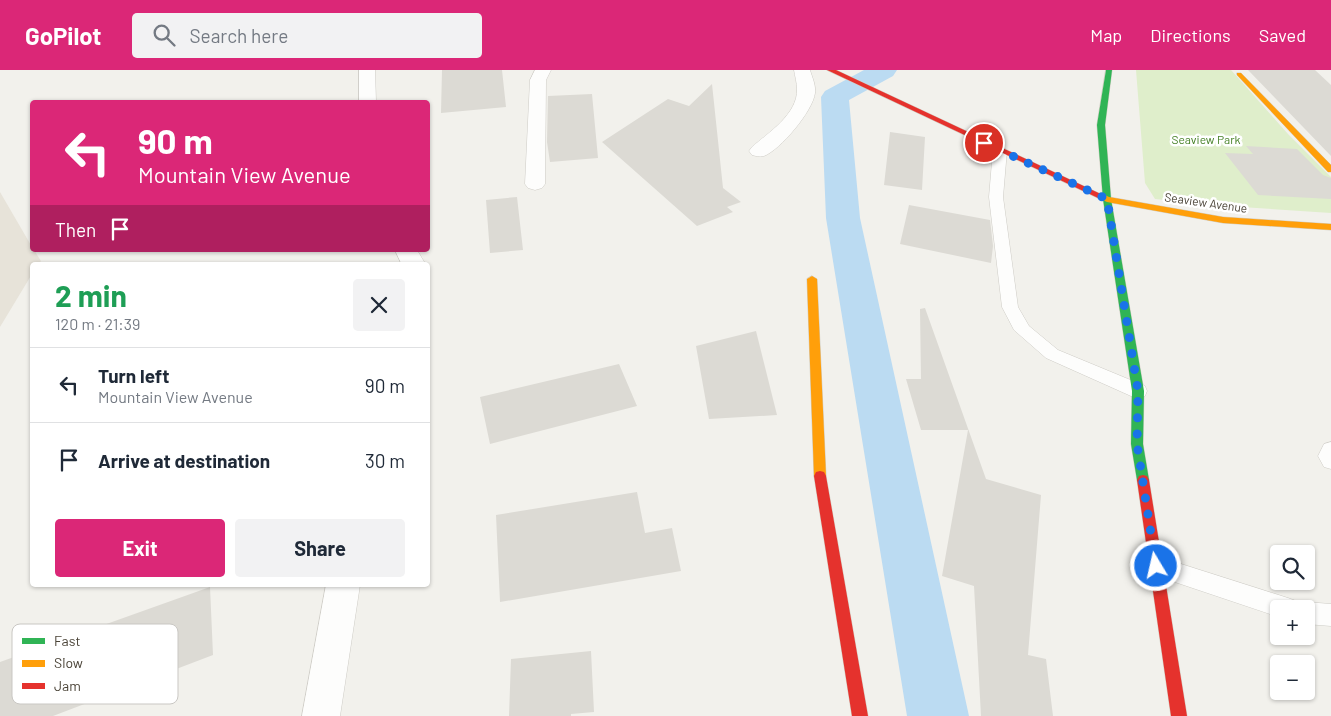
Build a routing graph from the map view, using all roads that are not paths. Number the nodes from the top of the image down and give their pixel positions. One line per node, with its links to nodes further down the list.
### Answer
1 (368, 70): 7 (street)
2 (543, 70): 11 (street)
3 (802, 70): 9 (street)
4 (1109, 70): 12 (main road)
5 (832, 71): 8 (main road, Seaview Avenue)
6 (1239, 74): 10 (main road)
7 (368, 100)
8 (1000, 150): 12 (main road, Seaview Avenue); 15 (lane)
9 (759, 151)
10 (1331, 170)
11 (535, 184)
12 (1107, 199): 13 (main road, Seaview Avenue); 15 (main road)
13 (1331, 227)
14 (812, 279): 24 (main road)
15 (1138, 391): 18 (main road)
16 (1331, 450): 17 (lane)
17 (1331, 461)
18 (1156, 566): 20 (lane); 25 (main road)
19 (343, 587): 23 (street)
20 (1270, 603)
21 (1315, 614): 22 (lane)
22 (1331, 615)
23 (321, 716)
24 (860, 716)
25 (1179, 716)

